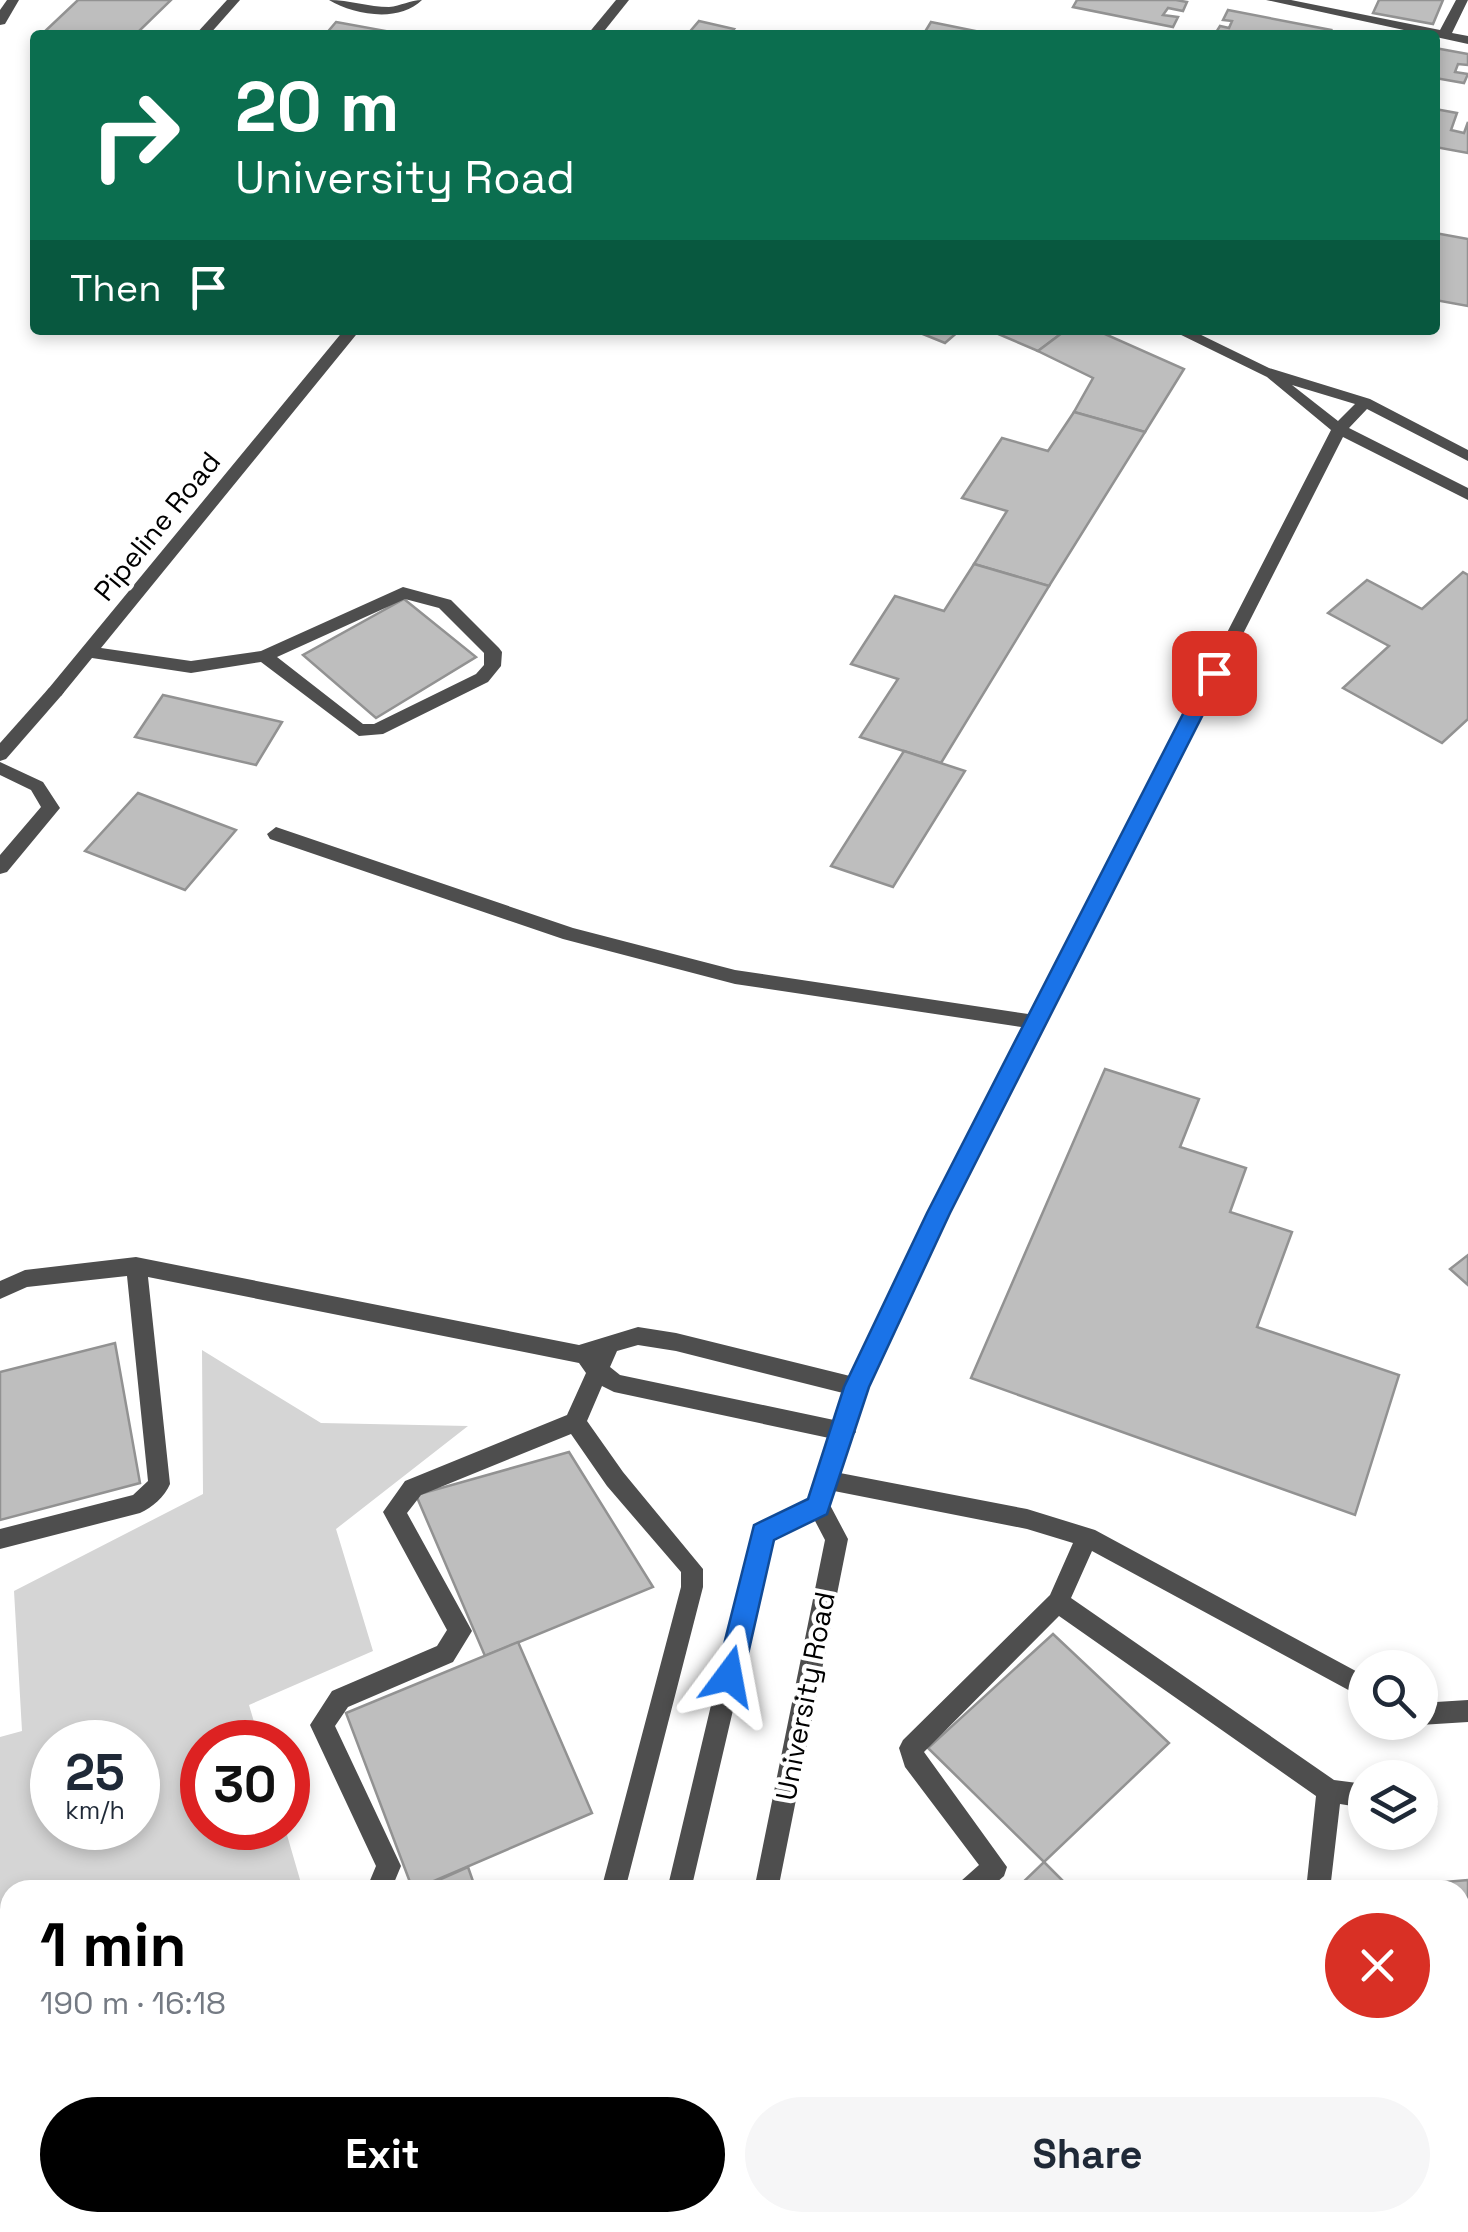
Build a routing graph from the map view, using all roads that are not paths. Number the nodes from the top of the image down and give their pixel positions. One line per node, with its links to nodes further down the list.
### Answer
1 (13, 0): 8 (street)
2 (234, 0): 9 (street)
3 (335, 0): 4 (street)
4 (416, 0)
5 (623, 0): 10 (street)
6 (1272, 0): 11 (street)
7 (1462, 0): 13 (street)
8 (0, 21)
9 (207, 30)
10 (598, 30)
11 (1419, 30)
12 (1440, 34): 13 (street)
13 (1444, 35): 14 (street)
14 (1468, 40)
15 (348, 335): 22 (street, Pipeline Road)
16 (1189, 335): 17 (street)
17 (1264, 370): 18 (street); 19 (street)
18 (1365, 402): 19 (street); 20 (street)
19 (1339, 429): 21 (street); 28 (street)
20 (1468, 456)
21 (1468, 494)
22 (90, 652): 23 (street); 24 (street, Pipeline Road)
23 (264, 656): 23 (street)
24 (0, 755)
25 (0, 768): 27 (street)
26 (276, 834): 28 (street)
27 (0, 867)
28 (1035, 1022): 34 (street)
29 (136, 1266): 30 (street); 32 (street); 40 (street)
30 (0, 1290)
31 (610, 1344): 32 (street); 33 (street); 34 (street)
32 (579, 1354): 33 (street)
33 (599, 1370): 35 (street); 36 (street)
34 (856, 1387): 36 (street)
35 (576, 1422): 47 (street); 48 (street)
36 (844, 1432): 37 (street)
37 (825, 1480): 38 (street); 39 (street)
38 (818, 1506): 49 (street); 50 (street, University Road)
39 (1087, 1537): 41 (street); 42 (street)
40 (0, 1539)
41 (1058, 1602): 45 (street); 51 (street)
42 (1348, 1679)
43 (1468, 1711): 44 (street)
44 (1438, 1713)
45 (1330, 1791): 46 (street); 52 (street)
46 (1348, 1794)
47 (383, 1880)
48 (617, 1880)
49 (681, 1880)
50 (768, 1880)
51 (980, 1880)
52 (1319, 1880)

